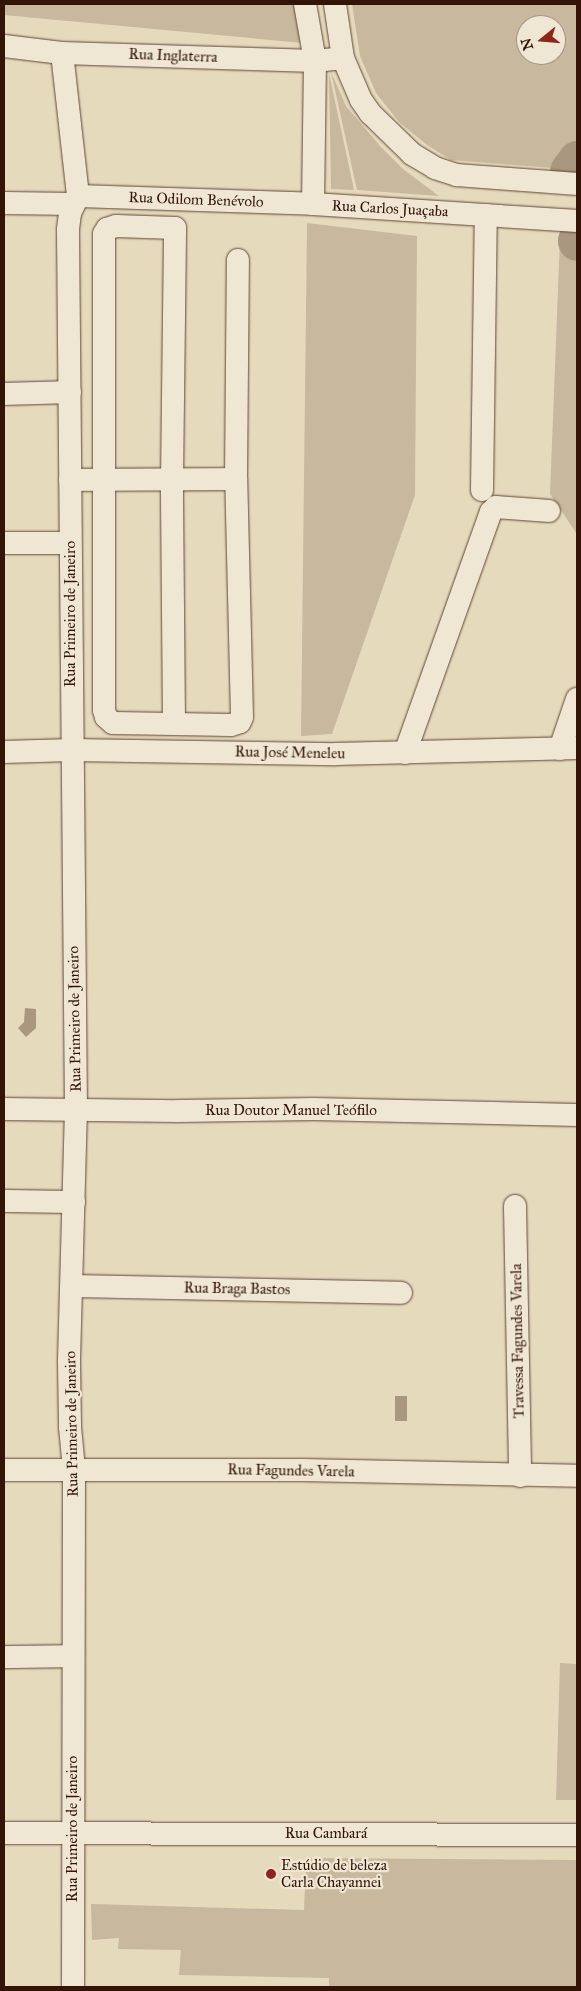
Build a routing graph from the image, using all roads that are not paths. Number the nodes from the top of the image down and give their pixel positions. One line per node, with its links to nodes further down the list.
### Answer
1 (305, 4): 6 (street, Rua Carlos Juaçaba)
2 (335, 4): 5 (street)
3 (4, 46): 4 (street, Rua Inglaterra)
4 (62, 53): 6 (street, Rua Inglaterra); 8 (street, Rua Primeiro de Janeiro)
5 (343, 58): 6 (street, Rua Inglaterra); 7 (street)
6 (315, 60): 10 (street, Rua Carlos Juaçaba)
7 (577, 184)
8 (76, 200): 9 (street, Rua Odilom Benévolo); 10 (street, Rua Odilom Benévolo); 14 (street, Rua Primeiro de Janeiro)
9 (4, 203)
10 (314, 204): 11 (street, Rua Carlos Juaçaba)
11 (486, 215): 12 (street, Rua Carlos Juaçaba); 20 (street)
12 (577, 221)
13 (238, 260): 16 (street)
14 (70, 392): 15 (street); 17 (street, Rua Primeiro de Janeiro)
15 (4, 394)
16 (236, 479): 19 (street); 25 (street)
17 (70, 480): 18 (street); 22 (street, Rua Primeiro de Janeiro)
18 (105, 480): 19 (street); 19 (street); 25 (street)
19 (172, 480): 25 (street)
20 (482, 490)
21 (549, 510): 29 (street)
22 (70, 542): 23 (street); 27 (street, Rua Primeiro de Janeiro)
23 (4, 543)
24 (577, 699): 26 (street)
25 (174, 724)
26 (569, 749): 29 (street, Rua José Meneleu)
27 (72, 750): 28 (street, Rua José Meneleu); 29 (street, Rua José Meneleu); 31 (street, Rua Primeiro de Janeiro)
28 (4, 752)
29 (405, 752)
30 (4, 1109): 31 (street, Rua Doutor Manuel Teófilo)
31 (76, 1109): 32 (street, Rua Doutor Manuel Teófilo); 34 (street, Rua Primeiro de Janeiro)
32 (577, 1115)
33 (4, 1202): 34 (street)
34 (74, 1202): 36 (street, Rua Primeiro de Janeiro)
35 (515, 1206): 40 (street, Travessa Fagundes Varela)
36 (73, 1286): 37 (street, Rua Braga Bastos); 38 (street, Rua Primeiro de Janeiro)
37 (401, 1293)
38 (74, 1469): 39 (street, Rua Fagundes Varela); 40 (street, Rua Fagundes Varela); 43 (street, Rua Primeiro de Janeiro)
39 (4, 1470)
40 (520, 1476): 41 (street, Rua Fagundes Varela)
41 (577, 1476)
42 (4, 1656): 43 (street)
43 (72, 1656): 45 (street, Rua Primeiro de Janeiro)
44 (4, 1833): 45 (street, Rua Cambará)
45 (74, 1833): 46 (street, Rua Cambará); 47 (street, Rua Primeiro de Janeiro)
46 (577, 1835)
47 (73, 1987)

